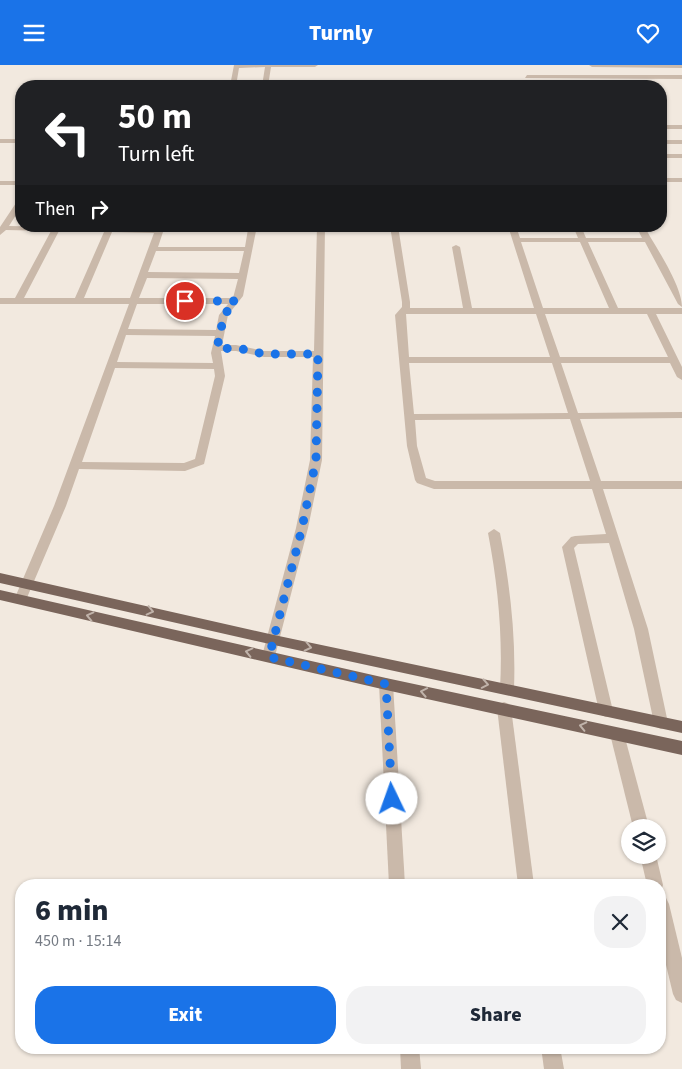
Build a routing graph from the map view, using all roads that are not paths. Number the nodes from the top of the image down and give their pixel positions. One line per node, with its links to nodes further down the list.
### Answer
1 (237, 65): 2 (street); 8 (street)
2 (268, 65): 3 (street); 9 (street)
3 (315, 65)
4 (592, 65): 5 (street)
5 (682, 66)
6 (527, 77): 7 (street)
7 (682, 77)
8 (234, 80)
9 (266, 80)
10 (667, 127): 11 (street)
11 (682, 127)
12 (0, 141): 13 (street)
13 (15, 141)
14 (667, 142): 15 (street)
15 (682, 142)
16 (667, 157): 17 (street)
17 (682, 157)
18 (667, 179): 19 (street)
19 (682, 180)
20 (0, 183): 21 (street)
21 (15, 183)
22 (15, 211): 24 (street)
23 (15, 230): 24 (street)
24 (2, 231)
25 (55, 232): 43 (street)
26 (108, 232): 44 (street)
27 (159, 232): 38 (street)
28 (252, 232): 39 (street)
29 (321, 232): 57 (street)
30 (395, 232): 48 (street)
31 (514, 232): 36 (street)
32 (580, 232): 34 (street)
33 (643, 232): 35 (street)
34 (584, 240): 35 (street); 36 (street); 51 (street)
35 (648, 240): 47 (street)
36 (516, 241): 50 (street)
37 (456, 247): 49 (street)
38 (153, 249): 39 (street); 40 (street)
39 (249, 249): 41 (street)
40 (144, 275): 41 (street); 45 (street)
41 (243, 276): 46 (street)
42 (0, 301): 43 (street)
43 (18, 301): 44 (street)
44 (78, 301): 45 (street)
45 (134, 301): 46 (street); 54 (street)
46 (236, 301): 55 (street)
47 (682, 304)
48 (402, 311): 49 (street); 58 (street)
49 (468, 311): 50 (street)
50 (539, 311): 51 (street); 60 (street)
51 (615, 311): 52 (street)
52 (650, 311): 53 (street); 59 (street)
53 (682, 311)
54 (123, 332): 55 (street); 61 (street)
55 (220, 333): 56 (street)
56 (217, 348): 57 (street); 62 (street)
57 (318, 354): 76 (street)
58 (405, 360): 60 (street); 66 (street)
59 (674, 360): 60 (street); 63 (street)
60 (555, 361): 65 (street)
61 (111, 365): 62 (street); 67 (street)
62 (219, 366): 67 (street)
63 (682, 377)
64 (682, 415): 65 (street)
65 (573, 416): 66 (street); 68 (street)
66 (410, 417): 68 (street)
67 (75, 465): 73 (street)
68 (596, 485): 69 (street); 71 (street)
69 (682, 485)
70 (494, 533): 79 (street)
71 (614, 538): 81 (street); 82 (street)
72 (0, 577): 73 (main road)
73 (28, 584): 75 (street); 76 (main road, one-way to 76)
74 (0, 595): 75 (main road)
75 (20, 599): 77 (main road, one-way to 75)
76 (274, 640): 77 (street); 79 (main road, one-way to 79)
77 (269, 657): 78 (main road)
78 (386, 684): 80 (main road, one-way to 78); 88 (street)
79 (507, 689): 81 (main road)
80 (504, 708): 84 (main road, one-way to 80); 89 (street)
81 (606, 711): 82 (main road)
82 (661, 723): 83 (main road)
83 (682, 727)
84 (617, 734): 85 (main road); 86 (street)
85 (682, 748)
86 (639, 819)
87 (650, 864): 90 (street)
88 (397, 879)
89 (525, 879)
90 (654, 879)
91 (666, 937): 92 (street)
92 (682, 994)
93 (410, 1054): 95 (street)
94 (551, 1054): 96 (street)
95 (411, 1069)
96 (554, 1069)

